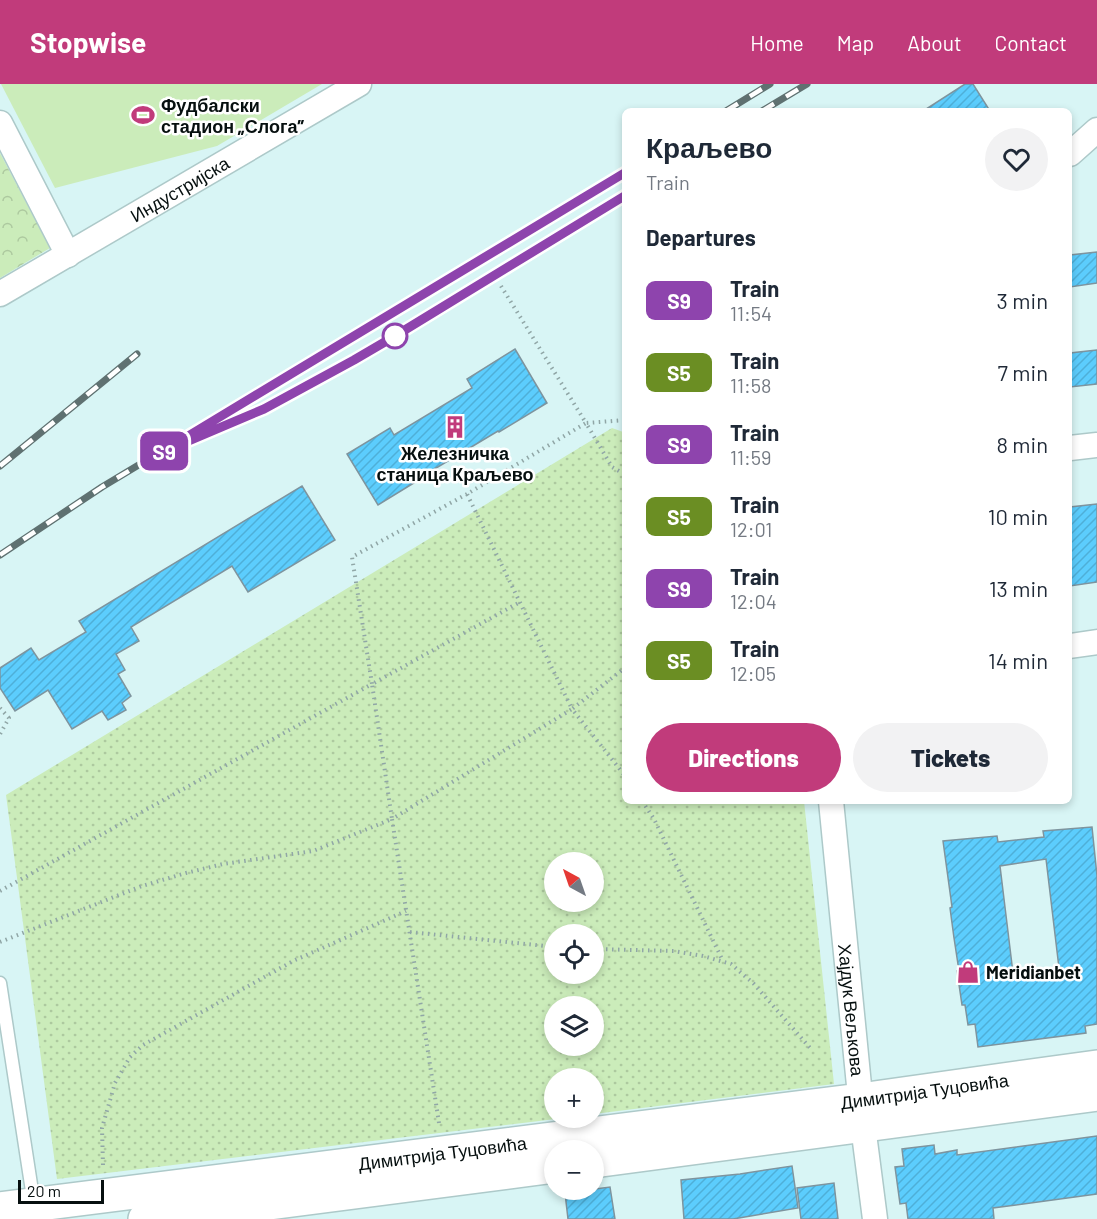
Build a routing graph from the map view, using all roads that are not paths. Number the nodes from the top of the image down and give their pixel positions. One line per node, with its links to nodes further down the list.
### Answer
1 (359, 84): 5 (street, Индустријска)
2 (0, 123): 5 (street)
3 (1097, 130): 4 (street)
4 (1072, 152)
5 (69, 255): 6 (street, Индустријска)
6 (0, 294)
7 (1097, 445): 8 (street)
8 (1072, 448)
9 (1097, 642): 10 (street)
10 (1072, 646)
11 (831, 804): 15 (street, Хајдук Вељкова)
12 (0, 982): 19 (lane)
13 (1097, 1067): 15 (main road, Димитрија Туцовића)
14 (1097, 1094): 15 (main road, Димитрија Туцовића)
15 (861, 1113): 16 (main road, Димитрија Туцовића); 19 (main road, Димитрија Туцовића); 21 (street, Хајдук Вељкова)
16 (604, 1159)
17 (544, 1167): 20 (main road, Димитрија Туцовића)
18 (0, 1209): 19 (main road, Димитрија Туцовића)
19 (35, 1212)
20 (145, 1219)
21 (875, 1219)

